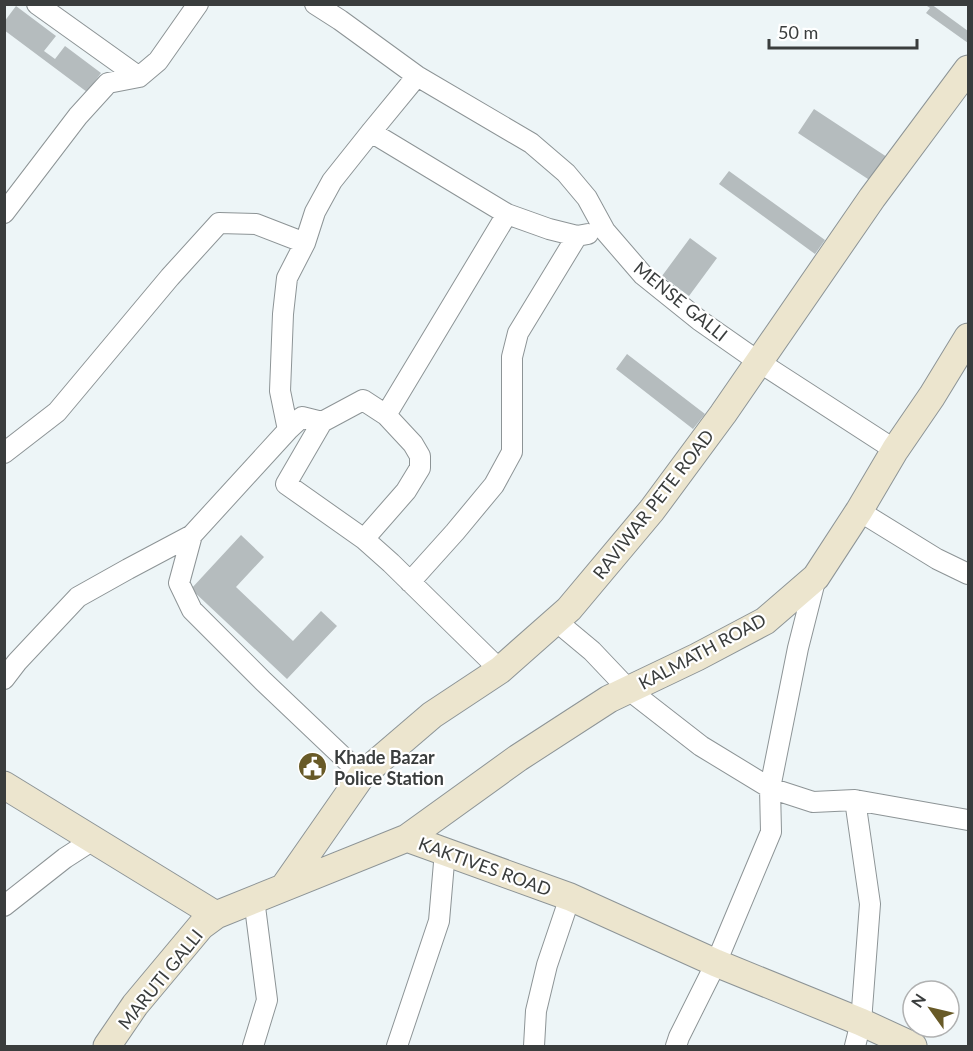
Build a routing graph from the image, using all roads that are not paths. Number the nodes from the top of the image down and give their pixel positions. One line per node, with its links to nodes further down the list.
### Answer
1 (37, 4): 5 (street)
2 (198, 4): 5 (street)
3 (315, 4): 6 (street, MENSE GALLI)
4 (969, 69): 14 (street, RAVIWAR PETE ROAD)
5 (139, 76): 8 (street)
6 (417, 76): 7 (street); 10 (street, MENSE GALLI)
7 (370, 132): 9 (street); 12 (street)
8 (4, 213)
9 (507, 214): 11 (street); 15 (street)
10 (605, 231): 11 (street); 14 (street, MENSE GALLI)
11 (577, 236): 25 (street)
12 (305, 243): 17 (street); 19 (street)
13 (969, 337): 18 (street, KALMATH ROAD)
14 (759, 362): 18 (street, MENSE GALLI); 26 (street, RAVIWAR PETE ROAD)
15 (386, 415): 16 (street); 22 (street)
16 (322, 422): 17 (street); 22 (street)
17 (288, 430): 21 (street)
18 (895, 450): 20 (street, KALMATH ROAD)
19 (4, 453)
20 (859, 510): 23 (street); 24 (street, KALMATH ROAD)
21 (192, 535): 28 (street); 30 (street)
22 (363, 539): 25 (street)
23 (969, 574)
24 (816, 577): 29 (street, KALMATH ROAD); 32 (street)
25 (411, 582): 27 (street)
26 (556, 621): 27 (street, RAVIWAR PETE ROAD); 29 (street)
27 (500, 670): 30 (street, RAVIWAR PETE ROAD)
28 (4, 680)
29 (629, 690): 32 (street); 35 (street, KALMATH ROAD)
30 (362, 775): 38 (street, RAVIWAR PETE ROAD)
31 (4, 785): 36 (street)
32 (770, 788): 33 (street); 43 (street)
33 (855, 800): 34 (street); 44 (street)
34 (969, 820)
35 (407, 838): 37 (street, KAKTIVES ROAD); 38 (street, KAKTIVES ROAD)
36 (93, 840): 41 (street); 42 (street)
37 (445, 852): 39 (street, KAKTIVES ROAD); 47 (street)
38 (284, 887): 40 (street, KAKTIVES ROAD)
39 (570, 897): 43 (street, KAKTIVES ROAD); 48 (street)
40 (254, 899): 42 (street, KAKTIVES ROAD); 46 (street)
41 (4, 906)
42 (216, 915): 45 (street, MARUTI GALLI)
43 (717, 963): 44 (street, KAKTIVES ROAD); 49 (street)
44 (858, 1034): 50 (street, KAKTIVES ROAD)
45 (107, 1047)
46 (254, 1047)
47 (397, 1047)
48 (534, 1047)
49 (676, 1047)
50 (913, 1047)

